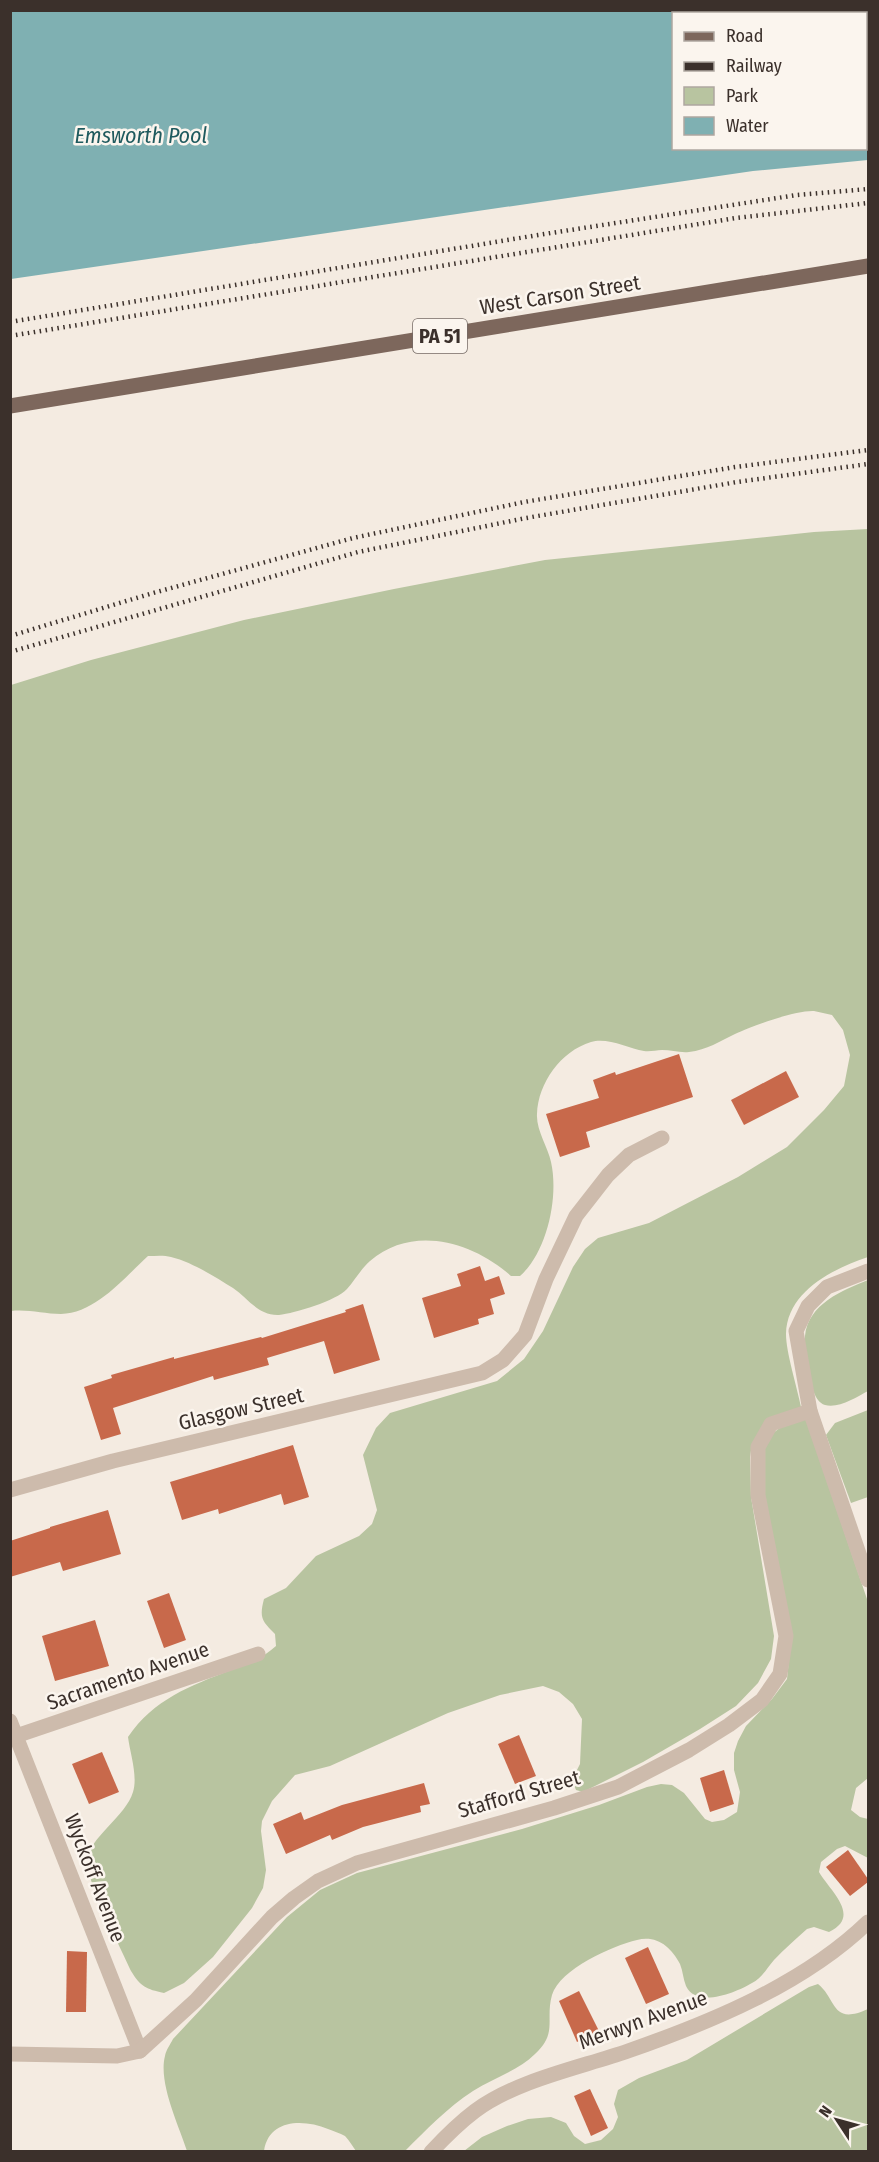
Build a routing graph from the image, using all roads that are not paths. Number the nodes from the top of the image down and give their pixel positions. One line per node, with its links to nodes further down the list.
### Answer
1 (868, 266): 2 (main road, West Carson Street / PA 51)
2 (10, 406)
3 (662, 1138): 6 (street, Glasgow Street)
4 (868, 1271): 5 (street)
5 (810, 1411): 7 (street); 11 (street, Stafford Street)
6 (10, 1490)
7 (868, 1580)
8 (258, 1654): 9 (street, Sacramento Avenue)
9 (13, 1732): 11 (street, Wyckoff Avenue)
10 (868, 1922): 13 (street, Merwyn Avenue)
11 (140, 2050): 12 (street)
12 (10, 2054)
13 (431, 2151)

